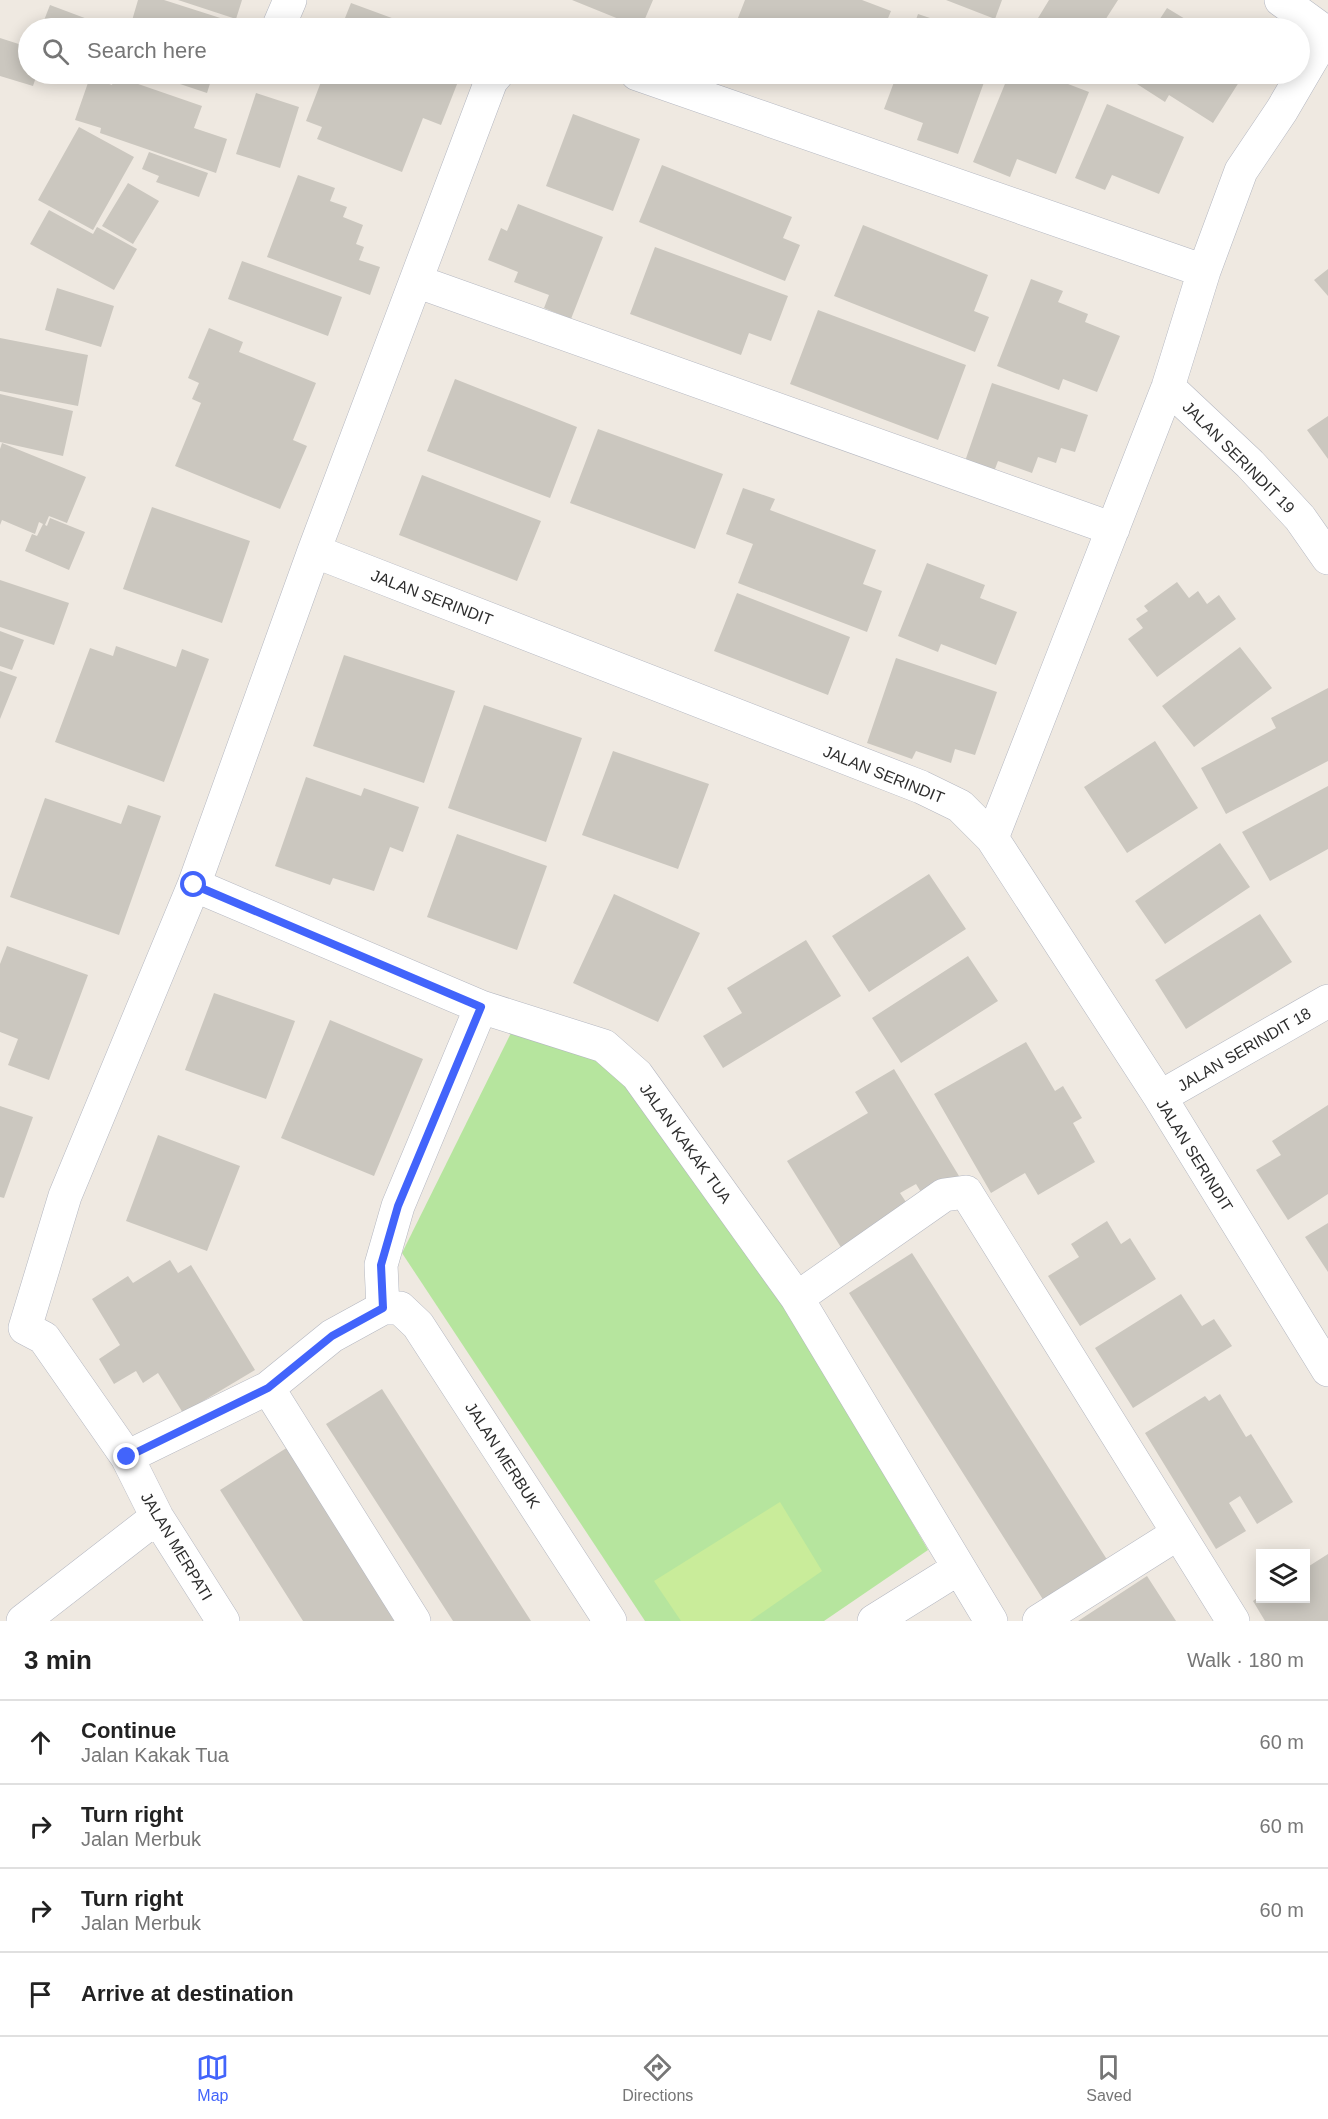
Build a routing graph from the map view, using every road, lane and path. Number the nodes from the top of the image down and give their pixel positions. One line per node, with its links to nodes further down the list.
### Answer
1 (290, 0): 3 (street)
2 (1281, 0): 4 (street)
3 (282, 18)
4 (1307, 18)
5 (1310, 20): 6 (street)
6 (1328, 33): 7 (street)
7 (1310, 63)
8 (490, 84): 12 (street)
9 (666, 84): 11 (street)
10 (1298, 84): 11 (street)
11 (1204, 271): 13 (street)
12 (416, 281): 14 (street); 15 (street)
13 (1168, 387): 14 (street); 16 (street, JALAN SERINDIT 19)
14 (1113, 529): 17 (street)
15 (314, 551): 17 (street, JALAN SERINDIT); 18 (street)
16 (1328, 558)
17 (992, 838): 21 (street, JALAN SERINDIT)
18 (194, 885): 20 (street, JALAN KAKAK TUA); 26 (street, JALAN MERPATI)
19 (1328, 1001): 21 (street, JALAN SERINDIT 18)
20 (481, 1007): 22 (street, JALAN KAKAK TUA); 23 (street)
21 (1160, 1097): 24 (street, JALAN SERINDIT)
22 (797, 1298): 28 (street); 29 (street, JALAN KAKAK TUA)
23 (383, 1308): 25 (street); 33 (street, JALAN MERBUK)
24 (1328, 1370)
25 (268, 1388): 26 (street); 32 (street)
26 (127, 1457): 27 (street, JALAN MERPATI)
27 (157, 1517): 30 (street); 31 (street, JALAN MERPATI)
28 (1177, 1534): 36 (street); 37 (street)
29 (959, 1569): 34 (street); 35 (street, JALAN KAKAK TUA)
30 (23, 1621)
31 (223, 1621)
32 (414, 1621)
33 (610, 1621)
34 (874, 1621)
35 (991, 1621)
36 (1039, 1621)
37 (1233, 1621)

